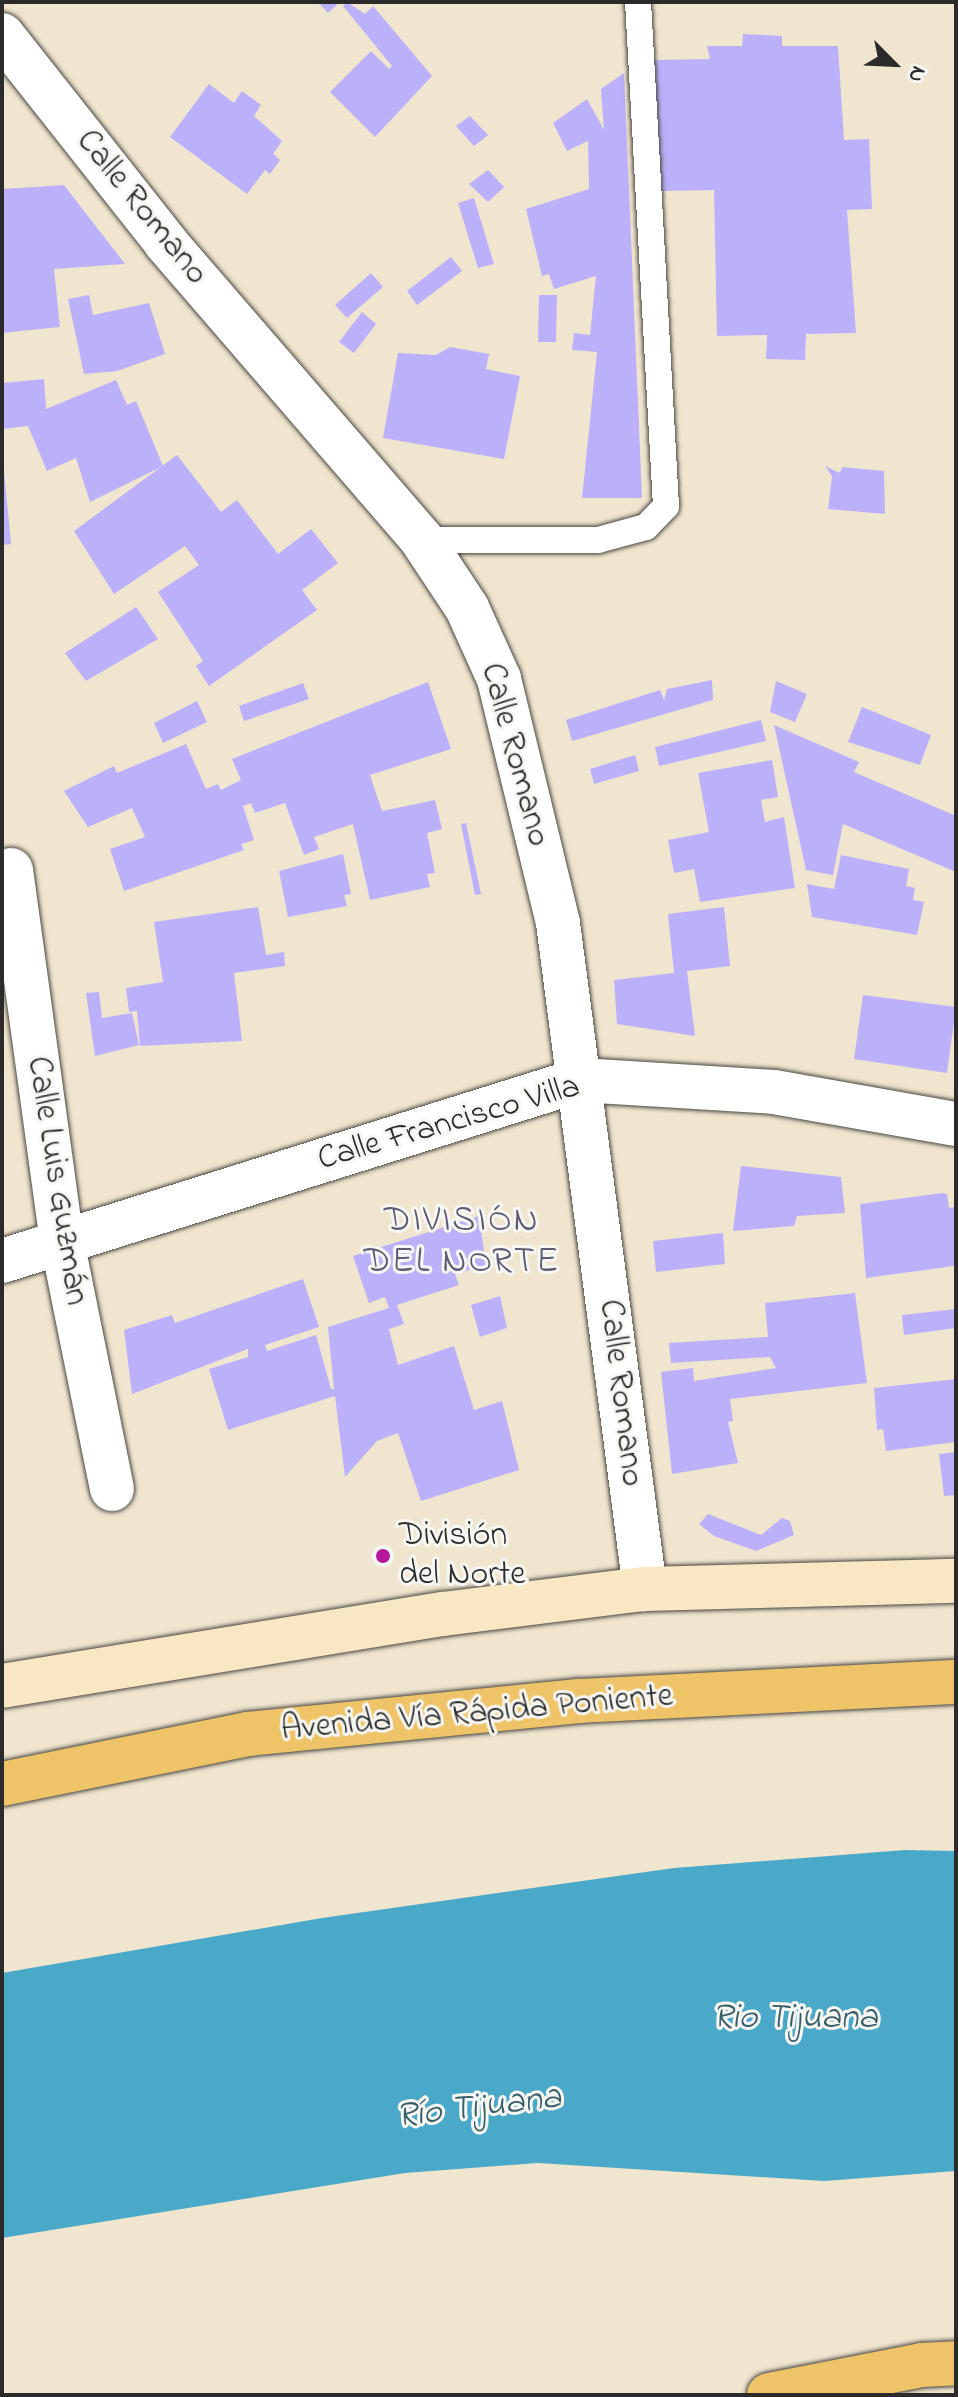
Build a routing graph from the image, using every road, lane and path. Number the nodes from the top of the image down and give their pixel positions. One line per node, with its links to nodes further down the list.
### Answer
1 (638, 2): 3 (lane)
2 (2, 35): 3 (street, Calle Romano)
3 (422, 540): 5 (street, Calle Romano)
4 (11, 870): 7 (street, Calle Luis Guzmán)
5 (580, 1080): 6 (street, Calle Francisco Villa); 7 (street, Calle Francisco Villa); 11 (street, Calle Romano)
6 (956, 1124)
7 (62, 1241): 8 (street, Calle Francisco Villa); 9 (street, Calle Luis Guzmán)
8 (2, 1261)
9 (112, 1489)
10 (956, 1581): 11 (main road)
11 (645, 1589): 15 (main road)
12 (956, 1666): 14 (highway)
13 (956, 1682): 14 (highway, Avenida Vía Rápida Poniente)
14 (908, 1684): 16 (highway, Avenida Vía Rápida Poniente)
15 (2, 1686)
16 (2, 1784)
17 (956, 2363): 18 (highway)
18 (769, 2395)

